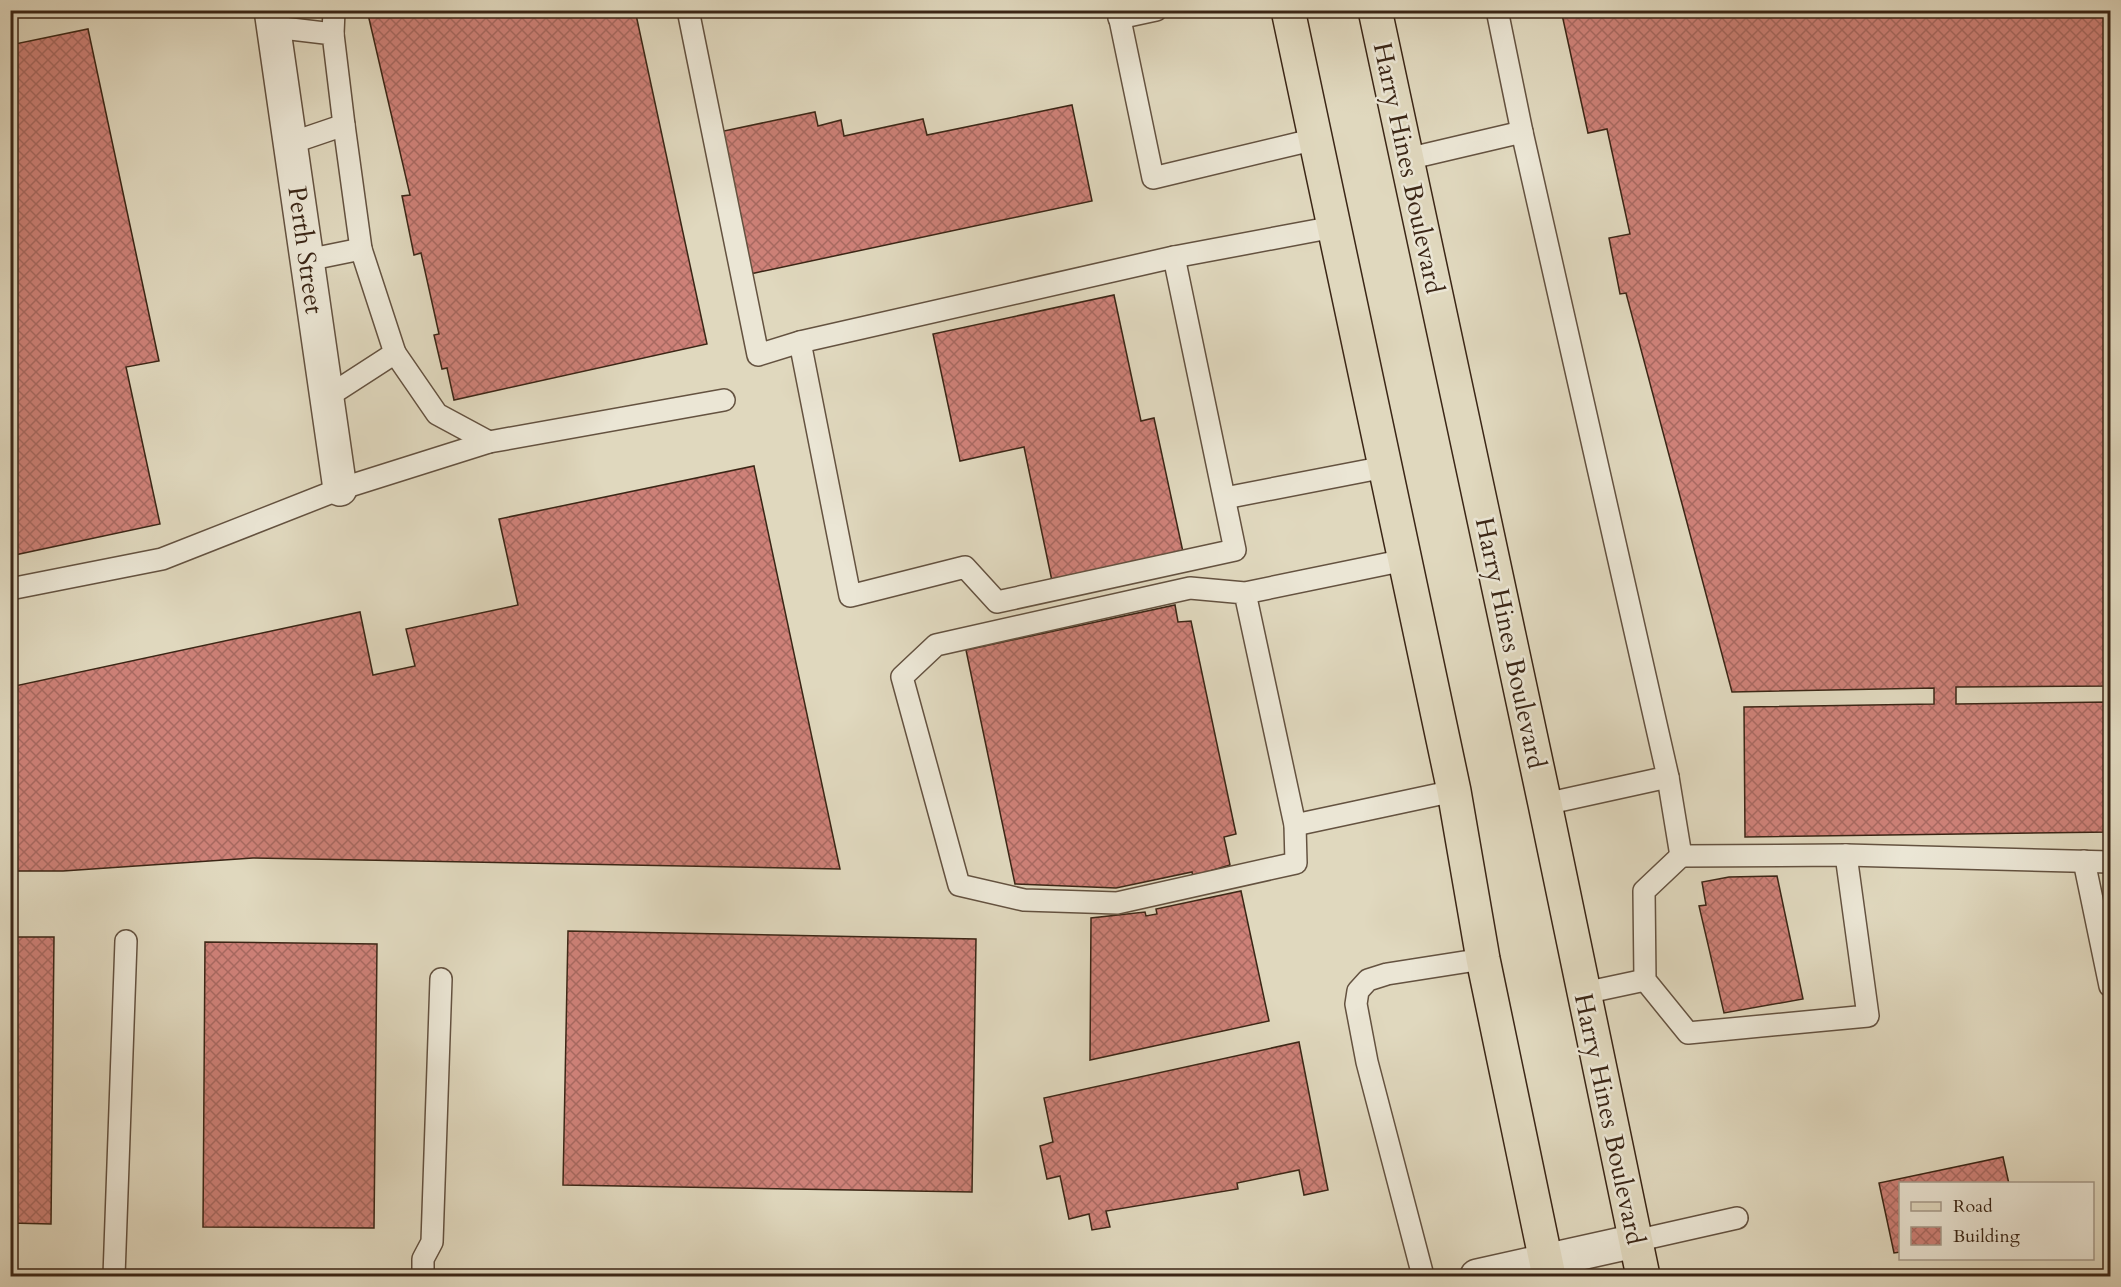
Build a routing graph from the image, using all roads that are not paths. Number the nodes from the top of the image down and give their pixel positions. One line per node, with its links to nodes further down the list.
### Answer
1 (334, 10): 9 (lane)
2 (688, 10): 19 (lane)
3 (1156, 10): 7 (lane)
4 (1288, 10): 12 (main road)
5 (1375, 10): 14 (main road, Harry Hines Boulevard)
6 (1497, 10): 11 (lane)
7 (1119, 14): 12 (lane)
8 (273, 19): 9 (lane); 13 (street, Perth Street)
9 (333, 34): 10 (lane)
10 (344, 125): 13 (lane); 16 (lane)
11 (1522, 132): 14 (lane); 30 (lane)
12 (1316, 139): 15 (main road)
13 (291, 143): 18 (street, Perth Street)
14 (1407, 159): 32 (main road, Harry Hines Boulevard)
15 (1334, 227): 17 (lane); 24 (main road)
16 (361, 249): 18 (lane); 20 (lane)
17 (1174, 257): 19 (lane); 26 (lane)
18 (307, 260): 21 (street, Perth Street)
19 (800, 342): 26 (lane)
20 (395, 353): 21 (lane); 23 (lane)
21 (327, 397): 25 (street, Perth Street)
22 (724, 400): 23 (lane)
23 (489, 442): 25 (lane)
24 (1385, 467): 26 (lane); 27 (main road)
25 (340, 489): 28 (lane)
26 (1225, 498)
27 (1405, 560): 29 (lane); 31 (main road)
28 (10, 589)
29 (1245, 593): 33 (lane); 33 (lane)
30 (1668, 777): 32 (lane); 35 (lane)
31 (1454, 791): 33 (lane); 39 (main road)
32 (1545, 804): 43 (main road, Harry Hines Boulevard)
33 (1295, 825)
34 (1846, 855): 35 (lane); 36 (lane); 41 (lane)
35 (1681, 856): 41 (lane)
36 (2084, 861): 37 (lane); 42 (lane)
37 (2110, 862)
38 (126, 941): 47 (lane)
39 (1483, 959): 46 (main road); 49 (lane)
40 (441, 979): 48 (lane)
41 (1645, 980): 43 (lane)
42 (2110, 986)
43 (1584, 993): 45 (main road, Harry Hines Boulevard)
44 (1737, 1218): 45 (lane)
45 (1635, 1241): 46 (street); 51 (main road, Harry Hines Boulevard)
46 (1547, 1269): 50 (street)
47 (114, 1276)
48 (423, 1276)
49 (1424, 1276)
50 (1478, 1276)
51 (1643, 1276)

